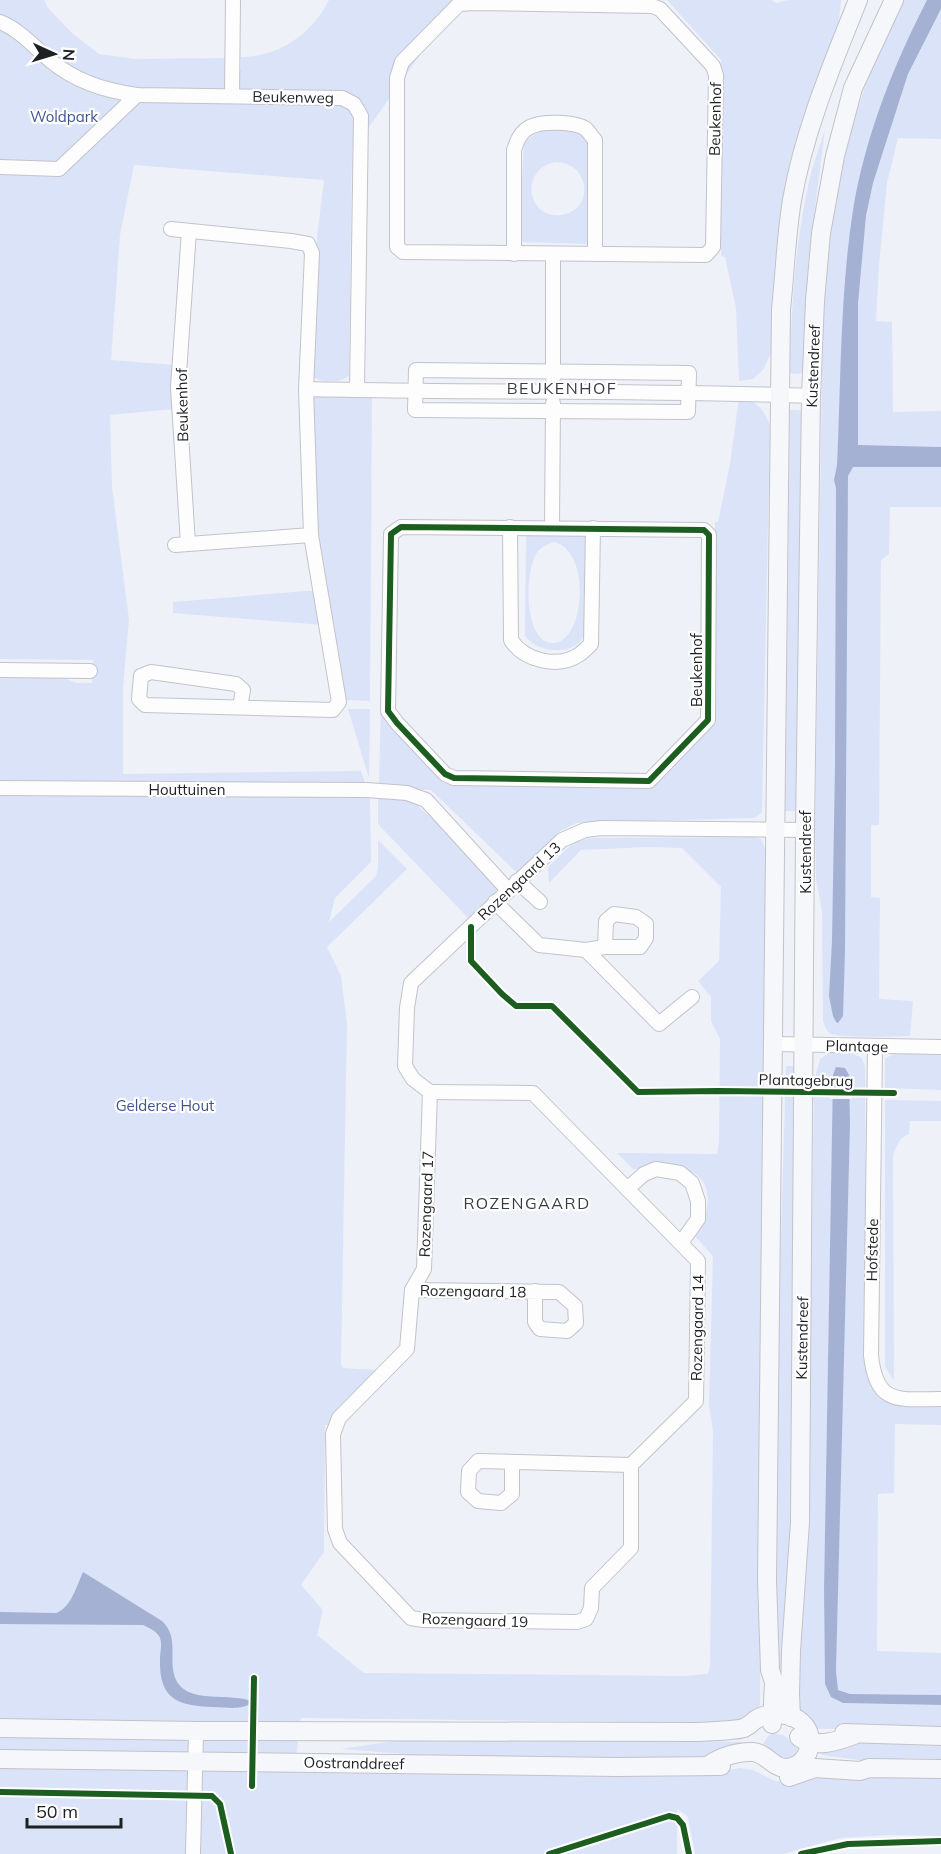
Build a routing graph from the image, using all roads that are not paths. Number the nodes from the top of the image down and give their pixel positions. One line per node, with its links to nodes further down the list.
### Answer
1 (233, 0): 6 (street)
2 (858, 0): 19 (main road, Kustendreef)
3 (890, 1): 20 (main road, Kustendreef)
4 (0, 21): 5 (street, Beukenweg)
5 (137, 95): 6 (street, Beukenweg); 7 (street)
6 (232, 96): 15 (street, Beukenweg)
7 (0, 166)
8 (171, 229): 9 (street)
9 (189, 231): 14 (street); 25 (street, Beukenhof)
10 (514, 254): 11 (street, Beukenhof); 12 (street); 12 (street, Beukenhof)
11 (553, 254): 12 (street, Beukenhof); 13 (street)
12 (595, 254)
13 (553, 371): 16 (street); 17 (street); 18 (street)
14 (306, 389): 15 (street); 25 (street)
15 (357, 390): 16 (street)
16 (415, 392): 17 (street); 21 (street)
17 (553, 392): 18 (street); 21 (street)
18 (690, 392): 19 (street); 21 (street)
19 (781, 395): 20 (street); 30 (main road, Kustendreef)
20 (812, 396): 31 (main road, Kustendreef)
21 (553, 412): 23 (street)
22 (510, 527): 23 (street, Beukenhof); 24 (street); 24 (street, Beukenhof)
23 (552, 527): 24 (street, Beukenhof)
24 (593, 528)
25 (311, 535): 28 (street)
26 (0, 670): 27 (street)
27 (90, 671)
28 (240, 707): 28 (street)
29 (0, 788): 32 (street, Houttuinen)
30 (774, 829): 31 (street, Rozengaard 13); 32 (street, Rozengaard 13); 38 (main road, Kustendreef)
31 (805, 830): 39 (main road, Kustendreef)
32 (512, 886): 33 (street, Rozengaard 13); 34 (street, Houttuinen)
33 (495, 902): 36 (street); 42 (street, Rozengaard 13)
34 (540, 902)
35 (605, 947): 36 (street)
36 (585, 950): 37 (street)
37 (692, 997)
38 (774, 1044): 39 (street, Plantage); 51 (main road, Kustendreef)
39 (804, 1045): 40 (street, Plantage); 51 (main road, Kustendreef)
40 (875, 1047): 41 (street, Plantage); 48 (street, Hofstede)
41 (941, 1047)
42 (430, 1092): 43 (street, Rozengaard 14); 45 (street, Rozengaard 17)
43 (627, 1189): 44 (street, Rozengaard 14); 44 (street)
44 (681, 1244): 50 (street, Rozengaard 14)
45 (412, 1290): 46 (street, Rozengaard 18); 47 (street, Rozengaard 17)
46 (535, 1291)
47 (407, 1349): 50 (street, Rozengaard 19)
48 (941, 1399)
49 (512, 1463): 50 (street)
50 (631, 1465)
51 (775, 1717): 55 (main road); 56 (main road)
52 (0, 1728): 53 (main road, Oostranddreef)
53 (196, 1731): 55 (main road, Oostranddreef); 58 (street)
54 (941, 1736): 56 (main road)
55 (752, 1744): 56 (main road); 58 (main road, Oostranddreef)
56 (808, 1751): 59 (main road)
57 (0, 1759): 58 (main road, Oostranddreef)
58 (195, 1762): 60 (street)
59 (941, 1769)
60 (193, 1854)

